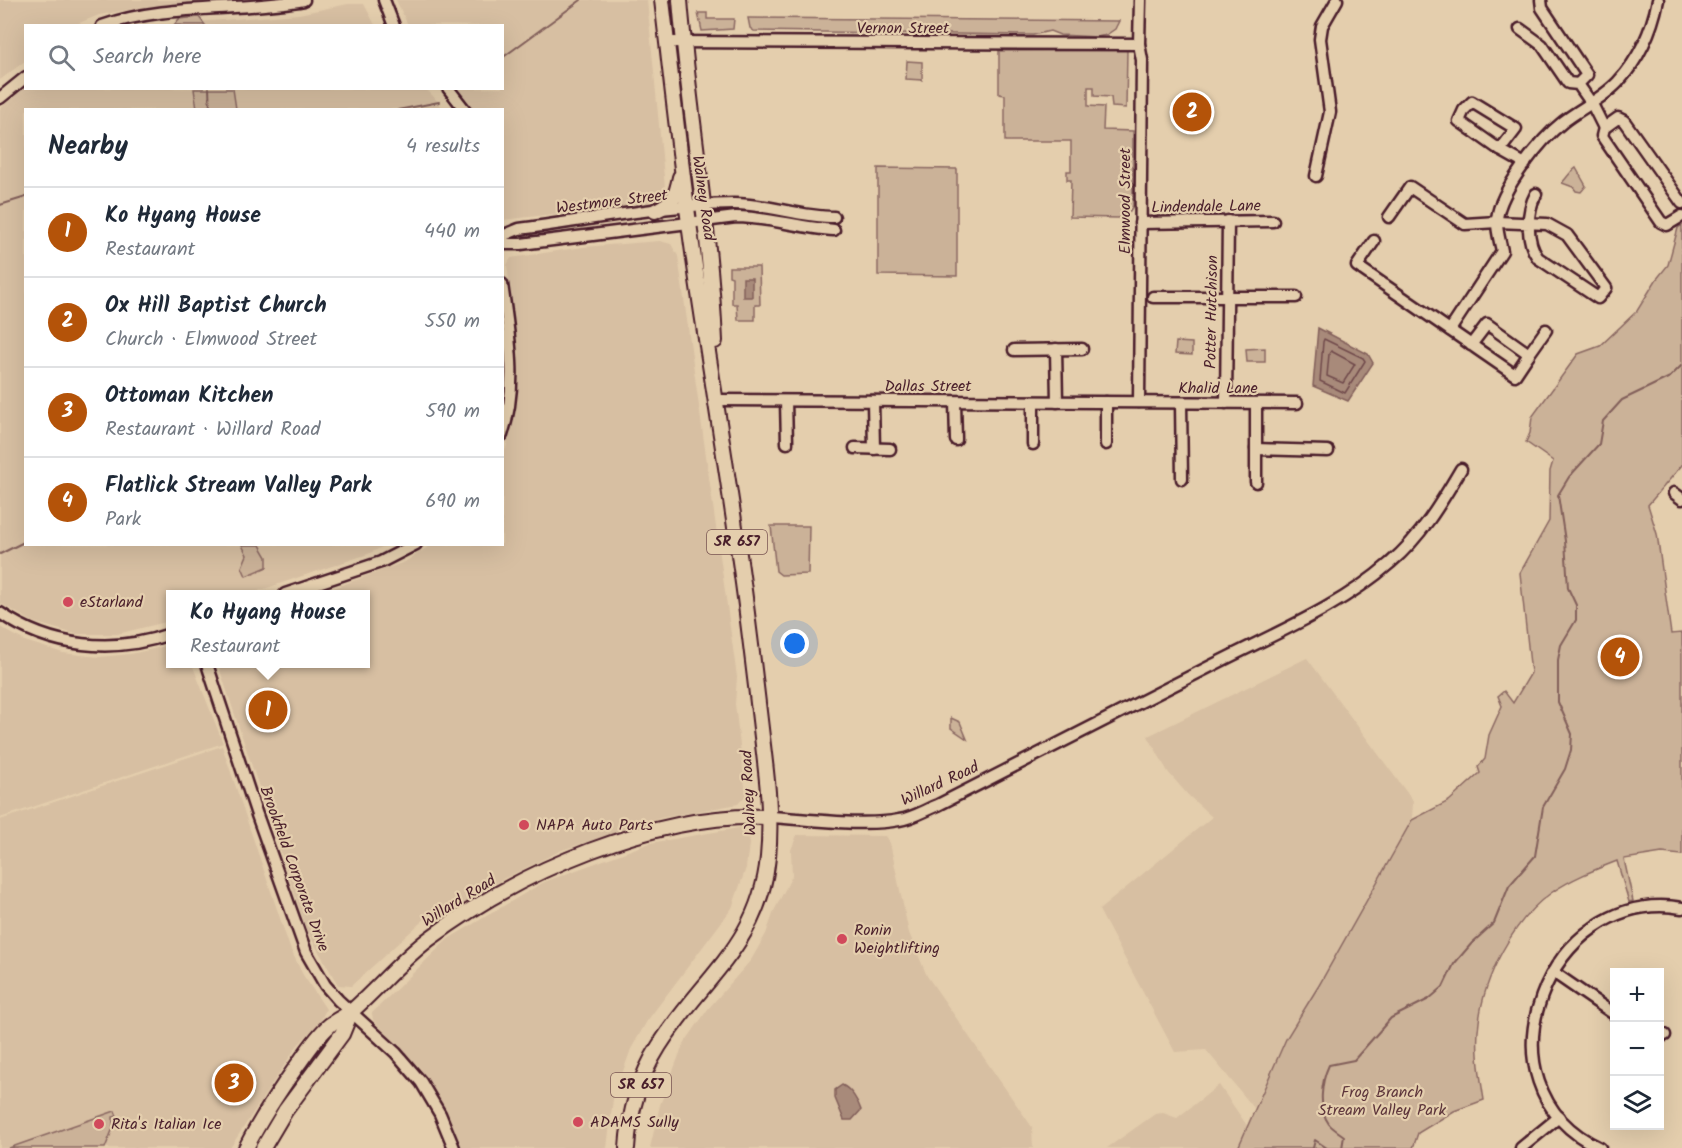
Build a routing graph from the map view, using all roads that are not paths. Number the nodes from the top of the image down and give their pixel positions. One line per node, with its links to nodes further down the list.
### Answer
1 (304, 0): 9 (street)
2 (384, 0): 10 (street)
3 (662, 0): 12 (main road, Walney Road / SR 657)
4 (680, 0): 13 (main road, Walney Road / SR 657)
5 (1140, 0): 14 (street, Elmwood Street)
6 (1337, 0): 25 (street)
7 (1541, 0): 16 (street)
8 (1658, 0): 19 (street)
9 (109, 24)
10 (393, 24)
11 (1520, 29): 16 (street)
12 (667, 42): 13 (street, Vernon Street); 24 (main road, Walney Road / SR 657)
13 (683, 42): 14 (street, Vernon Street); 28 (main road, Walney Road / SR 657)
14 (1139, 44): 38 (street, Elmwood Street)
15 (24, 79): 18 (street)
16 (1578, 84): 19 (street)
17 (450, 90): 20 (street)
18 (0, 98)
19 (1592, 104): 21 (street); 23 (street)
20 (463, 108)
21 (1604, 128): 27 (street); 30 (street)
22 (1500, 150): 22 (street); 23 (street)
23 (1525, 164): 36 (street)
24 (681, 166): 28 (main road, Walney Road / SR 657); 29 (main road)
25 (1316, 176)
26 (1536, 194): 37 (street)
27 (1682, 203)
28 (695, 207): 29 (street, Westmore Street); 31 (street, Westmore Street); 35 (main road, Walney Road / SR 657)
29 (655, 211): 40 (street, Westmore Street)
30 (1682, 216)
31 (834, 217)
32 (1389, 217): 36 (street)
33 (1228, 221): 34 (street, Lindendale Lane); 38 (street, Lindendale Lane); 44 (street, Potter Hutchison)
34 (1273, 221)
35 (697, 222): 39 (street, Westmore Street); 42 (street, Westmore Street); 54 (main road, Walney Road / SR 657)
36 (1497, 222): 37 (street); 47 (street)
37 (1529, 222): 37 (street)
38 (1140, 223): 61 (street, Elmwood Street)
39 (834, 230)
40 (504, 235)
41 (1374, 241): 47 (street)
42 (504, 242)
43 (1153, 297): 44 (street)
44 (1227, 297): 45 (street); 63 (street, Potter Hutchison)
45 (1296, 297)
46 (504, 300): 66 (street)
47 (1450, 330): 49 (street)
48 (1546, 330): 53 (street)
49 (1471, 345): 53 (street); 53 (street)
50 (1056, 349): 51 (street); 52 (street); 59 (street)
51 (1082, 349)
52 (1014, 350)
53 (1529, 354)
54 (717, 400): 55 (street, Dallas Street); 84 (main road, Walney Road / SR 657)
55 (786, 401): 56 (street, Dallas Street); 68 (street)
56 (873, 401): 57 (street, Dallas Street); 72 (street)
57 (955, 402): 58 (street, Dallas Street); 67 (street)
58 (1033, 402): 59 (street, Dallas Street); 69 (street)
59 (1057, 402): 60 (street, Dallas Street)
60 (1106, 402): 61 (street, Dallas Street); 70 (street)
61 (1139, 402): 62 (street, Khalid Lane)
62 (1181, 403): 63 (street, Khalid Lane); 77 (street)
63 (1226, 403): 64 (street, Khalid Lane)
64 (1256, 403): 65 (street, Khalid Lane); 74 (street)
65 (1297, 403)
66 (504, 427)
67 (956, 440)
68 (787, 443)
69 (1033, 444)
70 (1106, 444)
71 (855, 448): 72 (street)
72 (874, 448): 73 (street)
73 (890, 449)
74 (1256, 450): 75 (street); 78 (street)
75 (1328, 451)
76 (1461, 470): 84 (street, Willard Road)
77 (1182, 479)
78 (1256, 482)
79 (412, 546): 80 (street)
80 (297, 590)
81 (0, 613): 82 (street)
82 (166, 636)
83 (209, 668): 88 (street, Brookfield Corporate Drive)
84 (770, 817): 88 (main road, Willard Road); 93 (main road, Walney Road / SR 657)
85 (1682, 908): 86 (street)
86 (1553, 972): 87 (street); 89 (street)
87 (1610, 1011)
88 (351, 1012): 90 (main road, Willard Road); 91 (main road, Willard Road); 92 (street, Brookfield Corporate Drive)
89 (1559, 1117): 94 (street); 95 (street)
90 (246, 1148)
91 (263, 1148)
92 (454, 1148)
93 (627, 1148)
94 (1521, 1148)
95 (1600, 1148)

